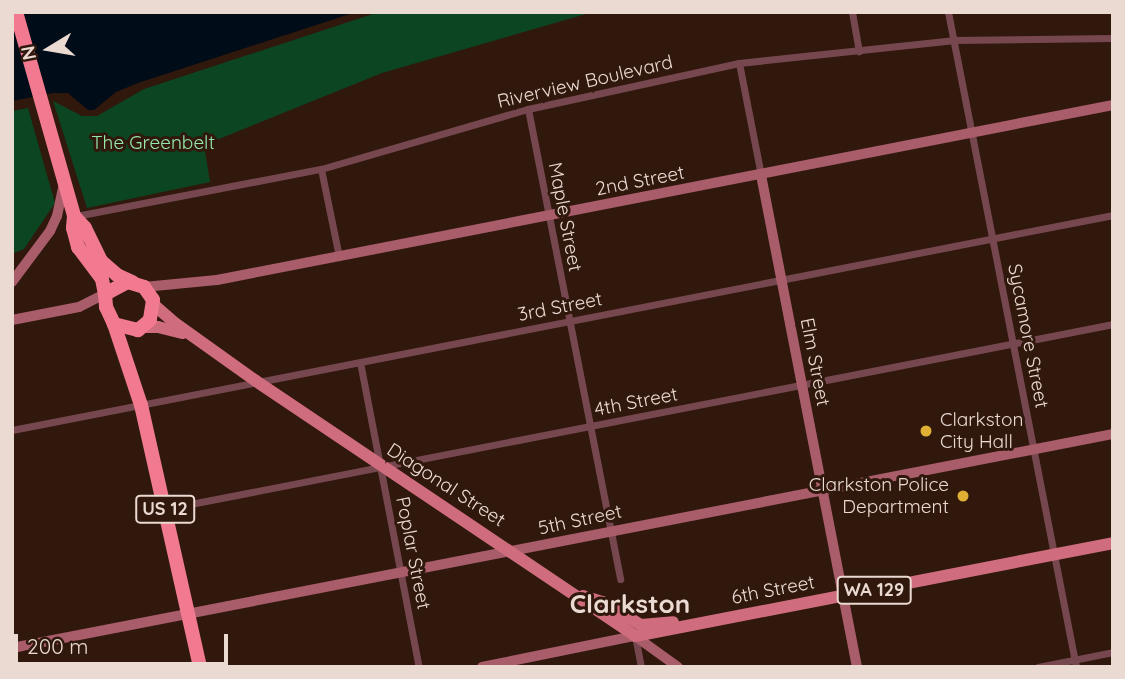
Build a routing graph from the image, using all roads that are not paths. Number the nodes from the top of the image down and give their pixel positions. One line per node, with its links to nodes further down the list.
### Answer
1 (16, 12): 13 (highway, US 12)
2 (852, 12): 6 (street)
3 (948, 12): 5 (street, Sycamore Street)
4 (1113, 38): 5 (street, Riverview Boulevard)
5 (953, 40): 6 (street, Riverview Boulevard); 10 (street, Sycamore Street)
6 (859, 51): 7 (street, Riverview Boulevard)
7 (739, 63): 9 (street, Riverview Boulevard); 12 (street, Elm Street)
8 (1113, 105): 10 (street, 2nd Street)
9 (528, 109): 11 (street, Riverview Boulevard); 16 (street, Maple Street)
10 (972, 133): 12 (street, 2nd Street); 17 (street, Sycamore Street)
11 (321, 169): 15 (street, Riverview Boulevard); 18 (street)
12 (761, 175): 16 (street, 2nd Street); 19 (street, Elm Street)
13 (64, 181): 15 (highway, US 12); 20 (street)
14 (1113, 215): 17 (street, 3rd Street)
15 (74, 216): 21 (highway, US 12); 23 (highway, US 12)
16 (549, 216): 18 (street, 2nd Street); 28 (street, Maple Street)
17 (993, 238): 19 (street, 3rd Street); 32 (street, Sycamore Street)
18 (339, 257): 22 (street, 2nd Street)
19 (781, 280): 28 (street, 3rd Street); 36 (street, Elm Street)
20 (12, 282)
21 (138, 284): 22 (street, 2nd Street); 23 (highway); 24 (highway, US 12)
22 (172, 284): 24 (street)
23 (105, 294): 25 (street); 26 (highway, US 12)
24 (153, 302): 30 (highway); 31 (main road, Diagonal Street / WA 129)
25 (79, 307): 26 (street); 27 (street)
26 (110, 318): 30 (highway); 34 (highway, US 12)
27 (12, 320)
28 (569, 321): 33 (street, 3rd Street); 38 (street, Maple Street)
29 (1113, 324): 32 (street, 4th Street)
30 (140, 328): 31 (main road, Diagonal Street / WA 129); 34 (highway)
31 (193, 336): 35 (main road, Diagonal Street / WA 129)
32 (1014, 343): 36 (street, 4th Street); 41 (street, Sycamore Street)
33 (360, 362): 35 (street, 3rd Street); 42 (street, Poplar Street)
34 (127, 366): 37 (highway, US 12)
35 (256, 381): 37 (street, 3rd Street); 42 (main road, Diagonal Street / WA 129)
36 (802, 385): 38 (street, 4th Street); 43 (street, Elm Street)
37 (141, 405): 39 (street, 3rd Street); 44 (highway, US 12)
38 (591, 427): 42 (street, 4th Street); 45 (street, Maple Street)
39 (12, 430)
40 (1113, 434): 41 (street, 5th Street)
41 (1034, 450): 43 (street, 5th Street); 48 (street, Sycamore Street)
42 (380, 465): 44 (street, 4th Street); 47 (main road, Diagonal Street / WA 129); 49 (street, Poplar Street)
43 (822, 491): 45 (street, 5th Street); 52 (street, Elm Street)
44 (165, 509): 53 (highway, US 12)
45 (610, 531): 47 (street, 5th Street); 50 (street, Maple Street)
46 (1113, 543): 48 (main road, 6th Street / WA 129)
47 (513, 552): 49 (street, 5th Street); 51 (main road, Diagonal Street / WA 129)
48 (1054, 554): 52 (main road, 6th Street / WA 129); 58 (street, Sycamore Street)
49 (400, 574): 53 (street, 5th Street); 60 (street, Poplar Street)
50 (620, 579)
51 (571, 592): 54 (main road, WA 129); 55 (main road, Diagonal Street / WA 129)
52 (843, 597): 54 (main road, 6th Street / WA 129); 64 (street, Elm Street)
53 (189, 614): 56 (street, 5th Street); 59 (highway, US 12)
54 (682, 628): 55 (main road, 6th Street / WA 129)
55 (635, 636): 61 (street, 6th Street); 62 (street); 63 (street, Diagonal Street)
56 (12, 648)
57 (1113, 652): 58 (street)
58 (1076, 663): 65 (street)
59 (200, 667)
60 (419, 667)
61 (482, 667)
62 (640, 667)
63 (678, 667)
64 (857, 667)
65 (1038, 667)

